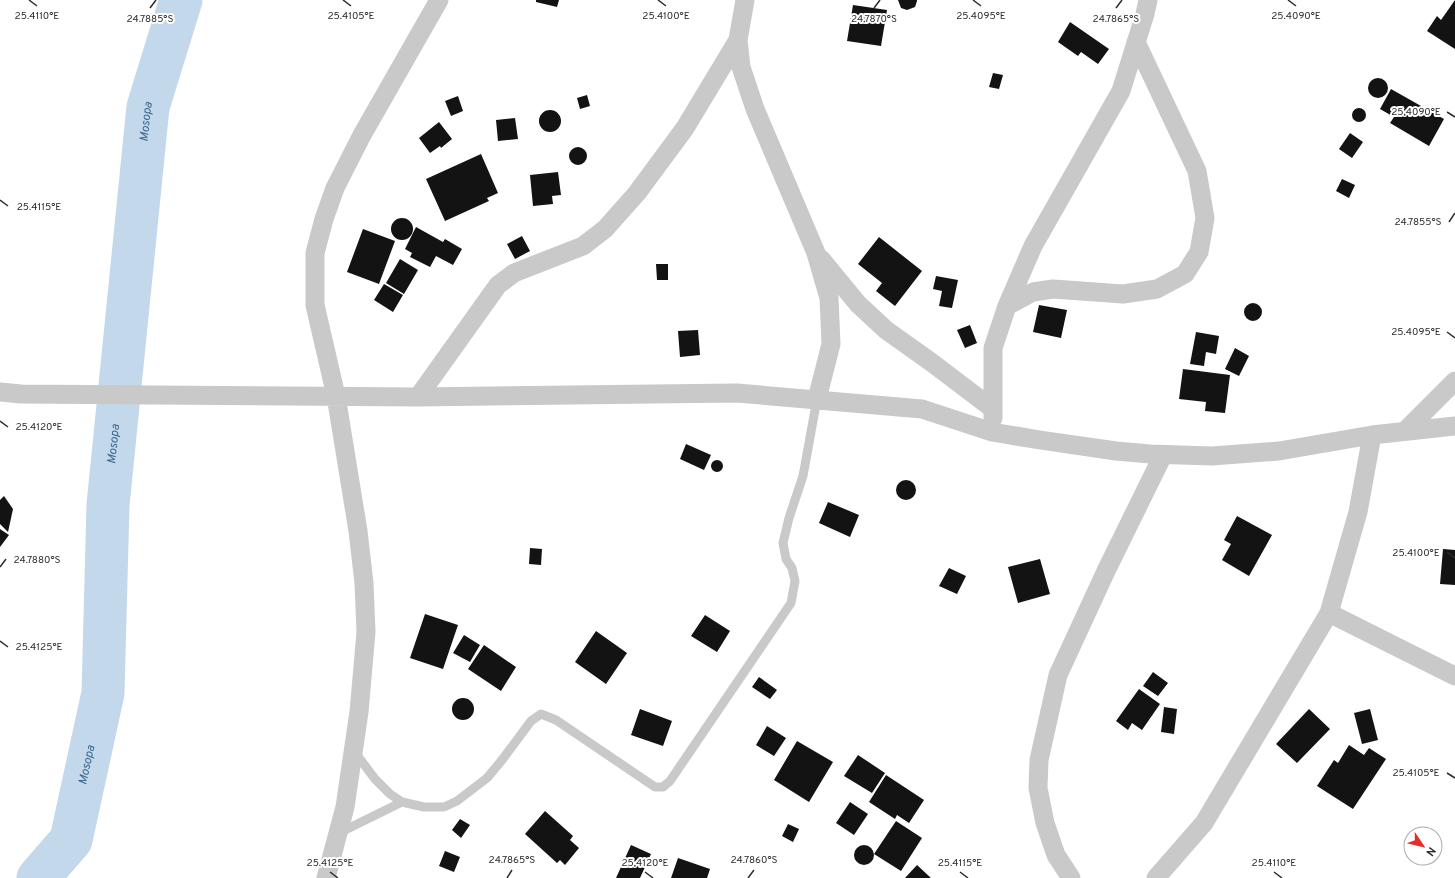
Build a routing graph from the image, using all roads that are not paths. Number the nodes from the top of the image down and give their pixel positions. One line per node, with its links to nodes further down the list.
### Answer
1 (439, 0): 10 (street)
2 (745, 0): 4 (street)
3 (1148, 0): 5 (street)
4 (738, 40): 6 (street); 11 (street)
5 (1136, 42): 7 (street); 7 (street)
6 (816, 253): 12 (street); 13 (street)
7 (1007, 306): 13 (street)
8 (1455, 381): 15 (street)
9 (0, 392): 10 (street)
10 (336, 396): 11 (street); 21 (street)
11 (418, 397): 12 (street)
12 (817, 399): 16 (street); 22 (lane)
13 (993, 409): 16 (street)
14 (1455, 426): 15 (street)
15 (1405, 431): 17 (street)
16 (992, 432): 18 (street)
17 (1372, 435): 18 (street); 19 (street)
18 (1163, 455): 25 (street)
19 (1329, 613): 20 (street); 26 (street)
20 (1455, 676)
21 (353, 750): 22 (lane); 23 (street)
22 (402, 802): 23 (lane)
23 (339, 832): 24 (street)
24 (326, 878)
25 (1070, 878)
26 (1156, 878)

